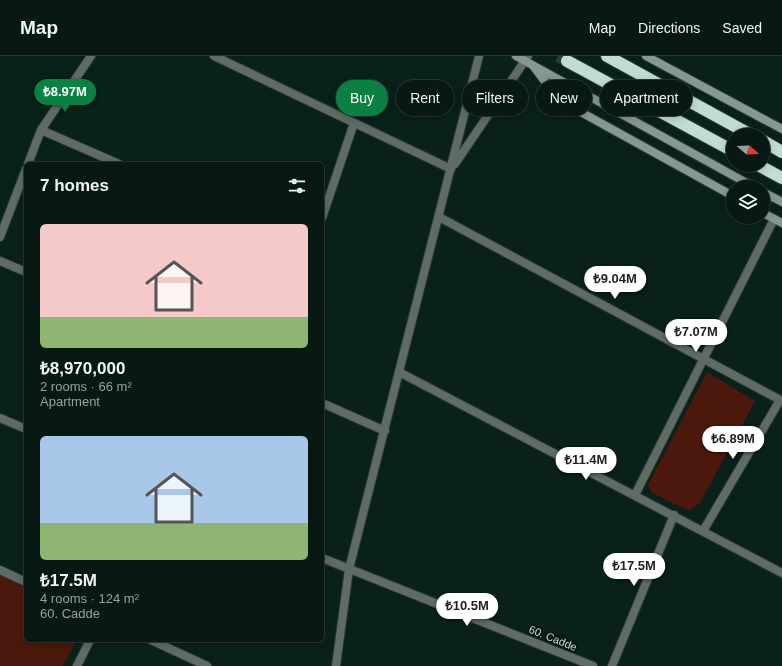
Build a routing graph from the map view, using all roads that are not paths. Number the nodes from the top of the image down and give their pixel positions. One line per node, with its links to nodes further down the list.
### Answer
1 (91, 56): 12 (street)
2 (214, 56): 9 (street)
3 (479, 56): 18 (street)
4 (516, 56): 7 (street)
5 (607, 56): 10 (highway)
6 (646, 56): 11 (street)
7 (529, 61): 18 (street); 22 (street); 23 (street)
8 (567, 61): 14 (highway)
9 (354, 123): 18 (street); 26 (street)
10 (738, 128)
11 (782, 129)
12 (41, 130): 16 (street); 17 (street)
13 (770, 145): 15 (highway)
14 (726, 147)
15 (782, 152)
16 (29, 162)
17 (114, 162)
18 (451, 169): 28 (street)
19 (770, 172): 21 (highway)
20 (24, 174): 31 (street)
21 (782, 178)
22 (742, 180)
23 (726, 192)
24 (770, 196): 25 (street)
25 (782, 202)
26 (324, 212)
27 (770, 216): 29 (street)
28 (439, 217): 34 (street); 35 (street)
29 (774, 218): 30 (street); 34 (street)
30 (782, 223)
31 (0, 237)
32 (0, 261): 33 (street)
33 (24, 271)
34 (704, 360): 36 (street); 41 (street)
35 (400, 372): 40 (street); 41 (street)
36 (781, 401): 43 (street)
37 (324, 404): 40 (street)
38 (0, 418): 39 (street)
39 (24, 428)
40 (384, 431): 45 (street)
41 (635, 495): 42 (street)
42 (674, 515): 43 (street); 55 (street)
43 (703, 531): 47 (street)
44 (324, 559): 45 (street, 60. Cadde)
45 (349, 569): 53 (street); 54 (street, 60. Cadde)
46 (0, 570): 48 (street)
47 (782, 573)
48 (24, 581)
49 (89, 642): 51 (street)
50 (155, 642): 52 (street)
51 (77, 666)
52 (207, 666)
53 (336, 666)
54 (592, 666)
55 (612, 666)

